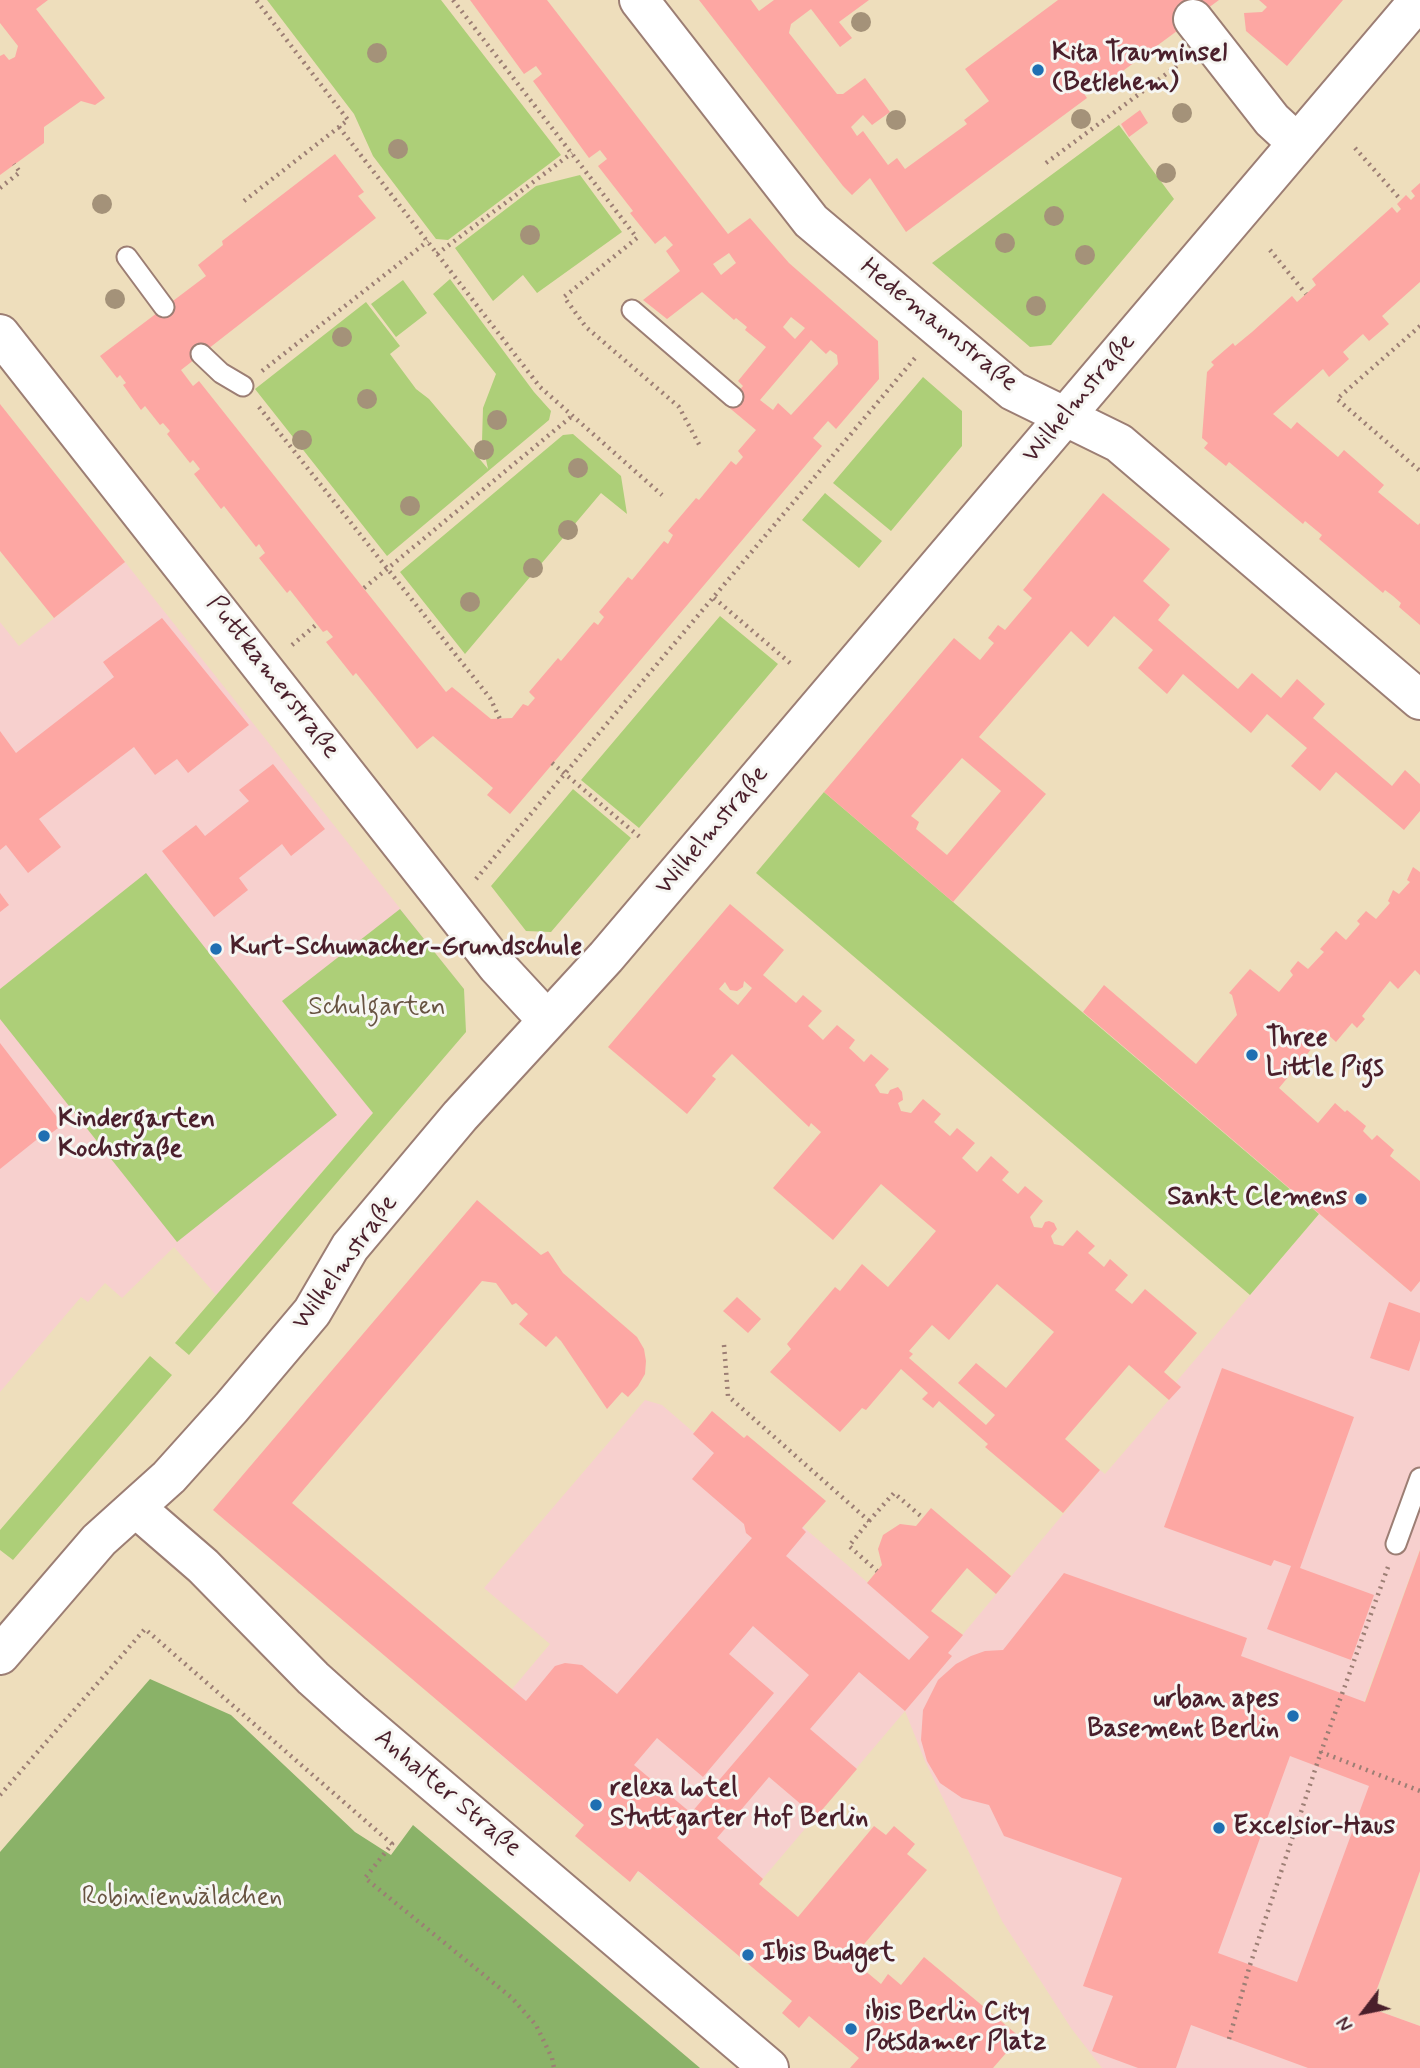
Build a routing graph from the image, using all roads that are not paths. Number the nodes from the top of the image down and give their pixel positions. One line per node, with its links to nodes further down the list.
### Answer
1 (639, 0): 12 (street, Hedemannstraße)
2 (1419, 0): 4 (street, Wilhelmstraße)
3 (1202, 30): 4 (street)
4 (1297, 142): 12 (street, Wilhelmstraße)
5 (127, 257): 6 (lane)
6 (164, 307)
7 (632, 310): 11 (lane)
8 (0, 334): 14 (street, Puttkamerstraße)
9 (201, 354): 10 (lane)
10 (243, 386)
11 (733, 397)
12 (1065, 415): 13 (street, Hedemannstraße); 14 (street, Wilhelmstraße)
13 (1420, 700)
14 (548, 1020): 16 (street, Wilhelmstraße)
15 (1420, 1478): 17 (lane)
16 (136, 1508): 18 (street, Wilhelmstraße); 19 (street, Anhalter Straße)
17 (1396, 1544)
18 (0, 1655)
19 (769, 2068)

